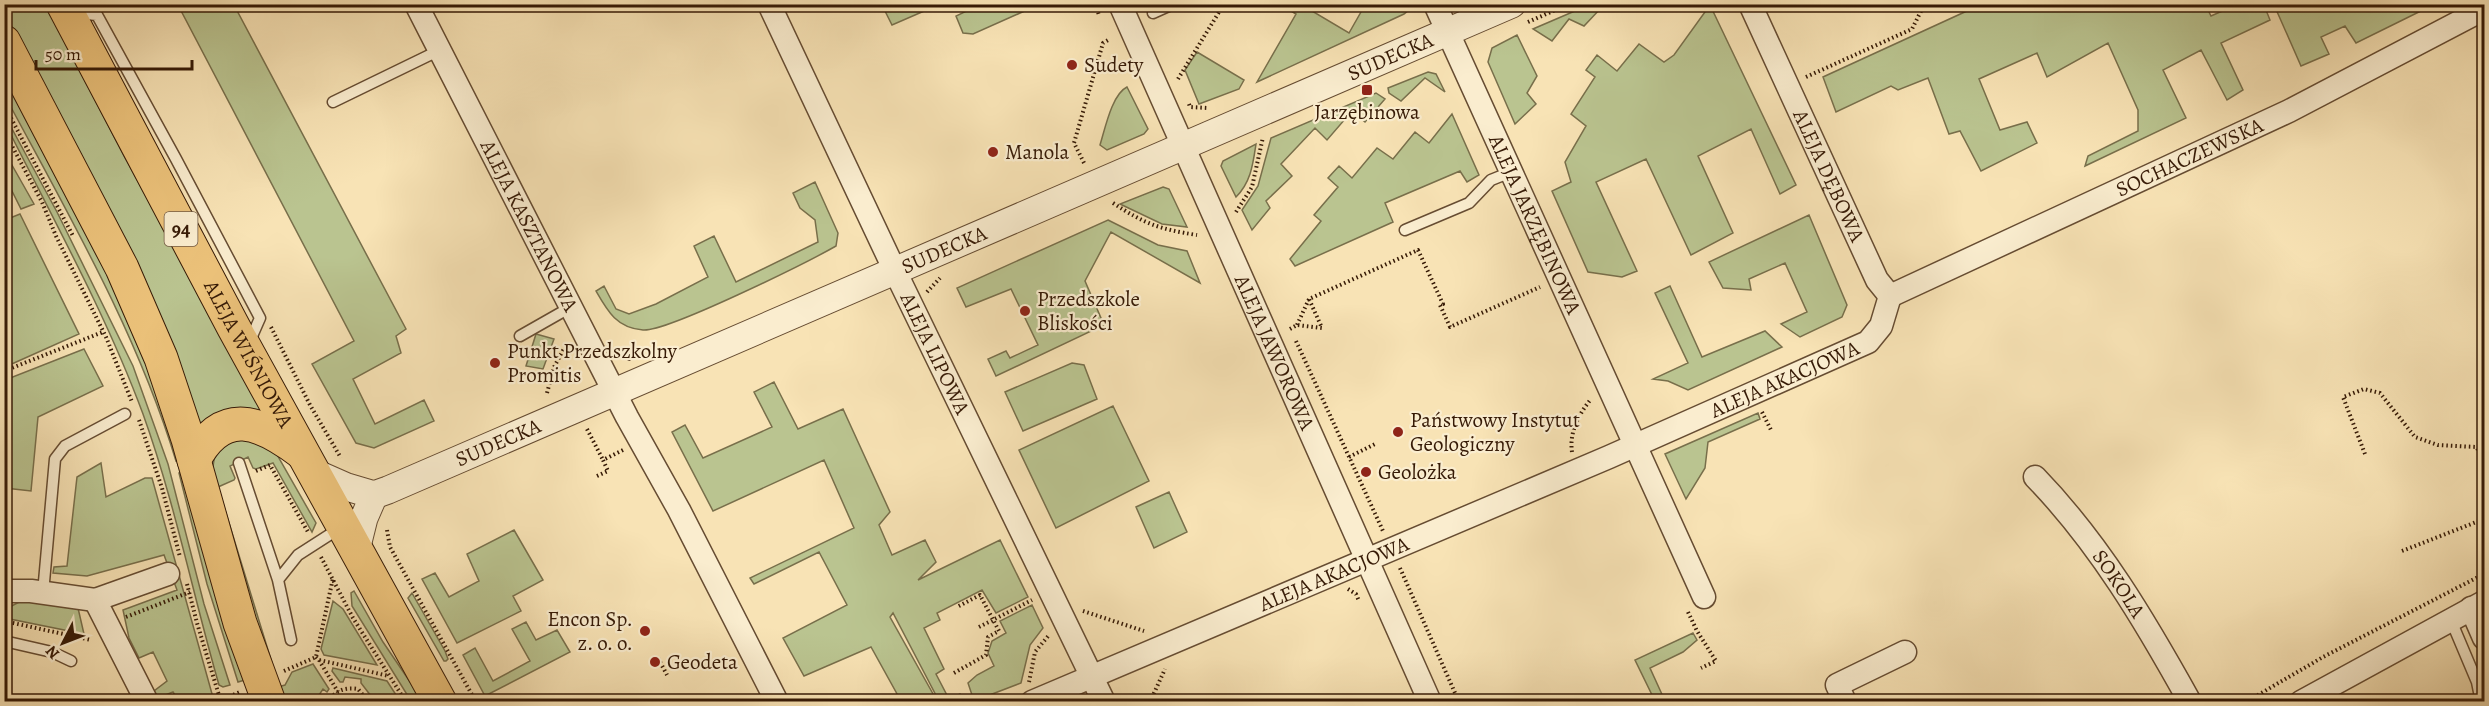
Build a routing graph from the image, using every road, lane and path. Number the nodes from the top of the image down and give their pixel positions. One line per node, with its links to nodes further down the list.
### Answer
1 (416, 4): 17 (street, ALEJA KASZTANOWA)
2 (769, 4): 37 (street, ALEJA LIPOWA)
3 (1120, 4): 27 (street, ALEJA JAWOROWA)
4 (1173, 4): 12 (lane)
5 (1224, 4): 19 (path)
6 (1435, 4): 14 (street, ALEJA JARZĘBINOWA)
7 (1569, 4): 13 (path)
8 (1750, 4): 41 (street, ALEJA DĘBOWA)
9 (1924, 5): 20 (path)
10 (64, 8): 67 (main road, ALEJA WIŚNIOWA / 94)
11 (2484, 9): 41 (street, SOCHACZEWSKA)
12 (1153, 14)
13 (1519, 14): 14 (street, SUDECKA)
14 (1448, 31): 27 (street, SUDECKA); 29 (street, ALEJA JARZĘBINOWA)
15 (1110, 39): 28 (path)
16 (4, 42): 65 (main road)
17 (440, 50): 23 (lane); 43 (street, ALEJA KASZTANOWA)
18 (1173, 69): 19 (path)
19 (1178, 79): 21 (path)
20 (1800, 80)
21 (1182, 88)
22 (1186, 98): 24 (path)
23 (333, 102)
24 (1210, 108)
25 (10, 116): 36 (path)
26 (1254, 138): 32 (path)
27 (1182, 145): 37 (street, SUDECKA); 77 (street, ALEJA JAWOROWA)
28 (1084, 163)
29 (1511, 172): 34 (lane); 59 (street, ALEJA JARZĘBINOWA)
30 (1111, 202): 35 (path)
31 (1232, 202): 32 (path)
32 (1236, 212): 33 (path)
33 (1239, 218)
34 (1406, 230)
35 (1197, 235)
36 (78, 246)
37 (895, 271): 51 (street, SUDECKA); 111 (street, ALEJA LIPOWA)
38 (941, 276): 39 (path)
39 (924, 294)
40 (1544, 296): 42 (path)
41 (1890, 296): 59 (street, ALEJA AKACJOWA)
42 (1309, 299): 45 (path); 45 (path)
43 (571, 307): 48 (lane); 51 (street, ALEJA KASZTANOWA)
44 (1285, 318): 46 (path)
45 (1298, 325): 46 (path)
46 (1290, 328): 63 (path)
47 (103, 332): 50 (path)
48 (520, 336)
49 (569, 342): 52 (path)
50 (4, 371)
51 (615, 392): 71 (street, SUDECKA); 122 (street, ALEJA KASZTANOWA)
52 (548, 393)
53 (1596, 402): 61 (path)
54 (1760, 409): 57 (path)
55 (125, 414): 84 (lane)
56 (587, 423): 66 (path)
57 (1772, 432)
58 (1377, 443): 63 (path)
59 (1635, 445): 76 (street, ALEJA AKACJOWA); 88 (street)
60 (626, 448): 66 (path)
61 (1581, 452)
62 (2365, 454): 64 (path)
63 (1349, 457): 76 (path)
64 (2484, 459)
65 (194, 460): 67 (main road); 113 (main road)
66 (603, 460): 69 (path)
67 (308, 462): 71 (street); 73 (main road, ALEJA WIŚNIOWA / 94)
68 (239, 463): 80 (lane)
69 (597, 476)
70 (2035, 477): 129 (street, SOKOLA)
71 (374, 495): 73 (street)
72 (2484, 519): 75 (path)
73 (349, 538): 80 (lane); 120 (main road, ALEJA WIŚNIOWA / 94)
74 (390, 548): 121 (path)
75 (2402, 551)
76 (1400, 559): 77 (street, ALEJA AKACJOWA); 81 (path); 127 (path)
77 (1367, 560): 81 (street, ALEJA JAWOROWA); 111 (street, ALEJA AKACJOWA)
78 (168, 574): 87 (street)
79 (2484, 574): 130 (path)
80 (278, 580): 100 (lane)
81 (1378, 584): 85 (path); 126 (street, ALEJA JAWOROWA)
82 (4, 591): 84 (street)
83 (190, 592): 95 (path)
84 (43, 593): 87 (street)
85 (1356, 594)
86 (1036, 598): 93 (path)
87 (95, 600): 95 (street)
88 (1695, 601): 107 (path)
89 (2478, 605): 92 (street); 99 (street)
90 (957, 607): 93 (path)
91 (1083, 611): 97 (path)
92 (2450, 618): 131 (street); 132 (lane)
93 (993, 620): 96 (path); 108 (path)
94 (4, 621): 98 (path)
95 (107, 625): 115 (street)
96 (979, 627)
97 (1150, 632)
98 (84, 637)
99 (2484, 638)
100 (291, 640)
101 (4, 641): 105 (lane)
102 (1905, 652): 128 (street)
103 (658, 658): 110 (path)
104 (318, 659): 109 (path); 109 (path); 113 (path); 114 (path)
105 (71, 661)
106 (1168, 662): 125 (path)
107 (1701, 668)
108 (954, 673)
109 (389, 675): 119 (path)
110 (667, 675)
111 (1092, 677): 123 (street, ALEJA AKACJOWA); 124 (street, ALEJA LIPOWA)
112 (234, 683): 116 (path)
113 (274, 688)
114 (338, 692): 117 (path); 118 (path)
115 (147, 702)
116 (239, 702)
117 (328, 702)
118 (377, 702)
119 (406, 702)
120 (440, 702)
121 (476, 702)
122 (777, 702)
123 (1032, 702)
124 (1104, 702)
125 (1150, 702)
126 (1430, 702)
127 (1459, 702)
128 (1845, 702)
129 (2190, 702)
130 (2246, 702)
131 (2301, 702)
132 (2481, 702)

